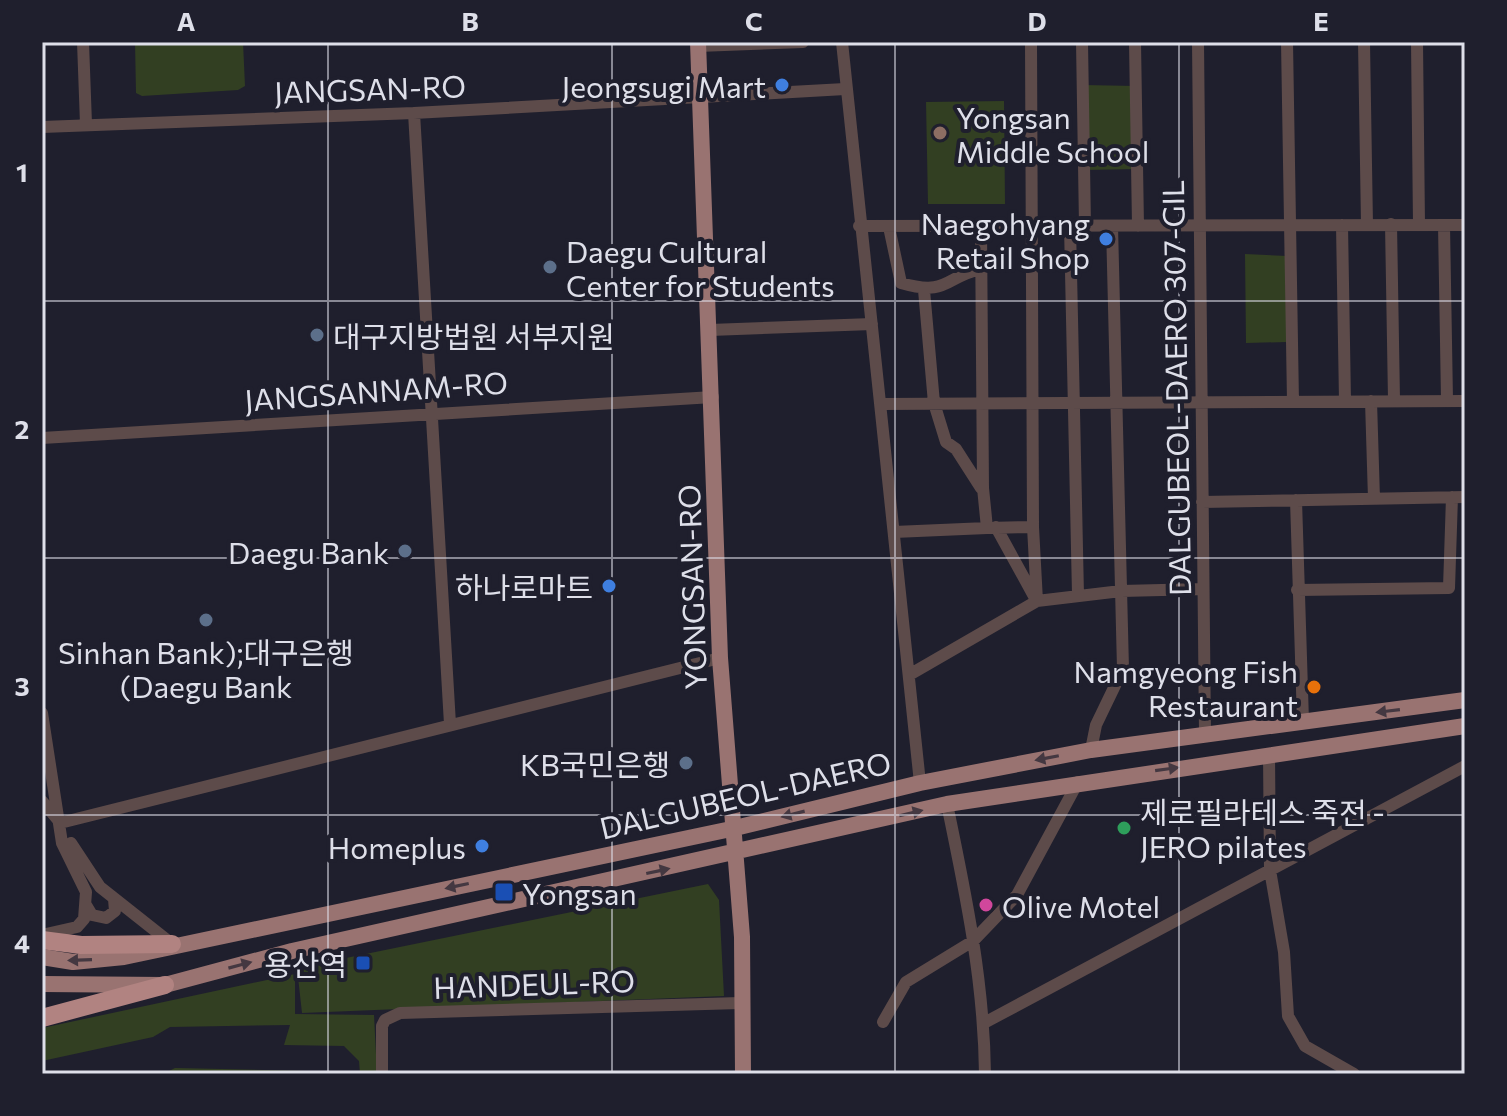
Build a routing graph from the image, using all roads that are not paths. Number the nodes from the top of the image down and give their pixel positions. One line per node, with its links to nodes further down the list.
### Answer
1 (83, 42): 15 (street)
2 (803, 42): 11 (street)
3 (842, 42): 12 (street)
4 (1031, 42): 24 (street)
5 (1082, 42): 26 (street)
6 (1135, 42): 28 (street)
7 (1198, 42): 29 (street, DALGUBEOL-DAERO 307-GIL)
8 (1287, 42): 30 (street)
9 (1364, 42): 19 (street)
10 (1417, 42): 20 (street)
11 (698, 44): 13 (main road, YONGSAN-RO)
12 (845, 89): 13 (street); 23 (street)
13 (700, 99): 14 (street, JANGSAN-RO); 36 (main road, YONGSAN-RO)
14 (414, 113): 15 (street, JANGSAN-RO); 51 (street)
15 (86, 124): 16 (street, JANGSAN-RO)
16 (42, 127)
17 (1391, 224): 19 (street); 20 (street); 38 (street)
18 (1342, 225): 19 (street); 30 (street); 40 (street)
19 (1367, 225)
20 (1419, 225): 21 (street)
21 (1444, 225): 22 (street); 39 (street)
22 (1465, 225)
23 (859, 226): 31 (street); 35 (street)
24 (1032, 226): 25 (street); 32 (street); 44 (street)
25 (1070, 226): 26 (street); 45 (street)
26 (1085, 226): 27 (street)
27 (1112, 226): 28 (street); 46 (street)
28 (1138, 226): 29 (street)
29 (1199, 226): 30 (street); 47 (street, DALGUBEOL-DAERO 307-GIL)
30 (1292, 226): 48 (street)
31 (889, 227): 32 (street); 34 (street)
32 (981, 227): 33 (street)
33 (981, 269): 34 (street); 43 (street)
34 (924, 290): 49 (street)
35 (872, 324): 36 (street); 50 (street)
36 (710, 330): 37 (main road, YONGSAN-RO)
37 (713, 397): 51 (street, JANGSANNAM-RO); 68 (main road, YONGSAN-RO)
38 (1394, 400): 39 (street); 41 (street)
39 (1447, 400): 42 (street)
40 (1345, 401): 41 (street); 48 (street)
41 (1371, 401): 55 (street)
42 (1465, 401)
43 (982, 402): 44 (street); 49 (street); 53 (street)
44 (1032, 402): 45 (street); 59 (street)
45 (1073, 402): 46 (street); 66 (street)
46 (1117, 402): 47 (street); 65 (street)
47 (1201, 402): 48 (street); 57 (street, DALGUBEOL-DAERO 307-GIL)
48 (1293, 402)
49 (934, 403): 50 (street); 53 (street)
50 (882, 404): 60 (street)
51 (432, 412): 52 (street, JANGSANNAM-RO); 73 (street)
52 (42, 438)
53 (983, 491): 58 (street)
54 (1458, 497): 55 (street); 61 (street)
55 (1374, 499): 56 (street)
56 (1296, 500): 57 (street); 64 (street)
57 (1202, 502): 63 (street, DALGUBEOL-DAERO 307-GIL)
58 (992, 527): 59 (street); 60 (street); 67 (street)
59 (1033, 527): 67 (street)
60 (894, 532): 69 (street)
61 (1449, 588): 62 (street); 64 (street)
62 (1465, 588)
63 (1203, 589): 65 (street); 75 (street, DALGUBEOL-DAERO 307-GIL)
64 (1297, 590): 72 (street)
65 (1121, 591): 66 (street); 76 (street)
66 (1078, 595): 67 (street)
67 (1037, 601): 69 (street)
68 (720, 658): 73 (street); 85 (main road, YONGSAN-RO)
69 (909, 675): 81 (street)
70 (1465, 700): 72 (main road, DALGUBEOL-DAERO, one-way to 72)
71 (42, 713): 78 (street)
72 (1303, 721): 75 (main road, DALGUBEOL-DAERO)
73 (450, 724): 84 (street)
74 (1461, 728): 77 (main road, DALGUBEOL-DAERO)
75 (1205, 733): 76 (main road, DALGUBEOL-DAERO)
76 (1091, 750): 81 (main road, DALGUBEOL-DAERO, one-way to 81)
77 (1269, 754): 80 (main road, DALGUBEOL-DAERO, one-way to 77); 87 (street)
78 (45, 766): 84 (street)
79 (1465, 766): 87 (street)
80 (1078, 782): 83 (main road, DALGUBEOL-DAERO); 91 (street)
81 (920, 783): 85 (main road, DALGUBEOL-DAERO, one-way to 85)
82 (42, 801): 84 (street)
83 (947, 804): 86 (main road, DALGUBEOL-DAERO, one-way to 83); 91 (street)
84 (60, 823): 88 (street); 89 (street)
85 (731, 829): 86 (main road, YONGSAN-RO); 92 (main road, DALGUBEOL-DAERO, one-way to 92)
86 (733, 855): 95 (main road, DALGUBEOL-DAERO, one-way to 86); 96 (main road, YONGSAN-RO)
87 (1270, 870): 99 (street); 103 (street)
88 (114, 899): 89 (street); 92 (street)
89 (86, 905): 90 (street)
90 (42, 937): 92 (highway)
91 (975, 940): 98 (street); 99 (street)
92 (172, 944): 93 (main road, DALGUBEOL-DAERO, one-way to 93)
93 (42, 957)
94 (42, 984): 95 (main road, DALGUBEOL-DAERO)
95 (165, 985): 97 (highway)
96 (740, 1003): 100 (street, HANDEUL-RO); 101 (main road, YONGSAN-RO)
97 (42, 1018)
98 (883, 1022)
99 (984, 1023): 102 (street)
100 (382, 1074)
101 (743, 1074)
102 (985, 1074)
103 (1354, 1074)

